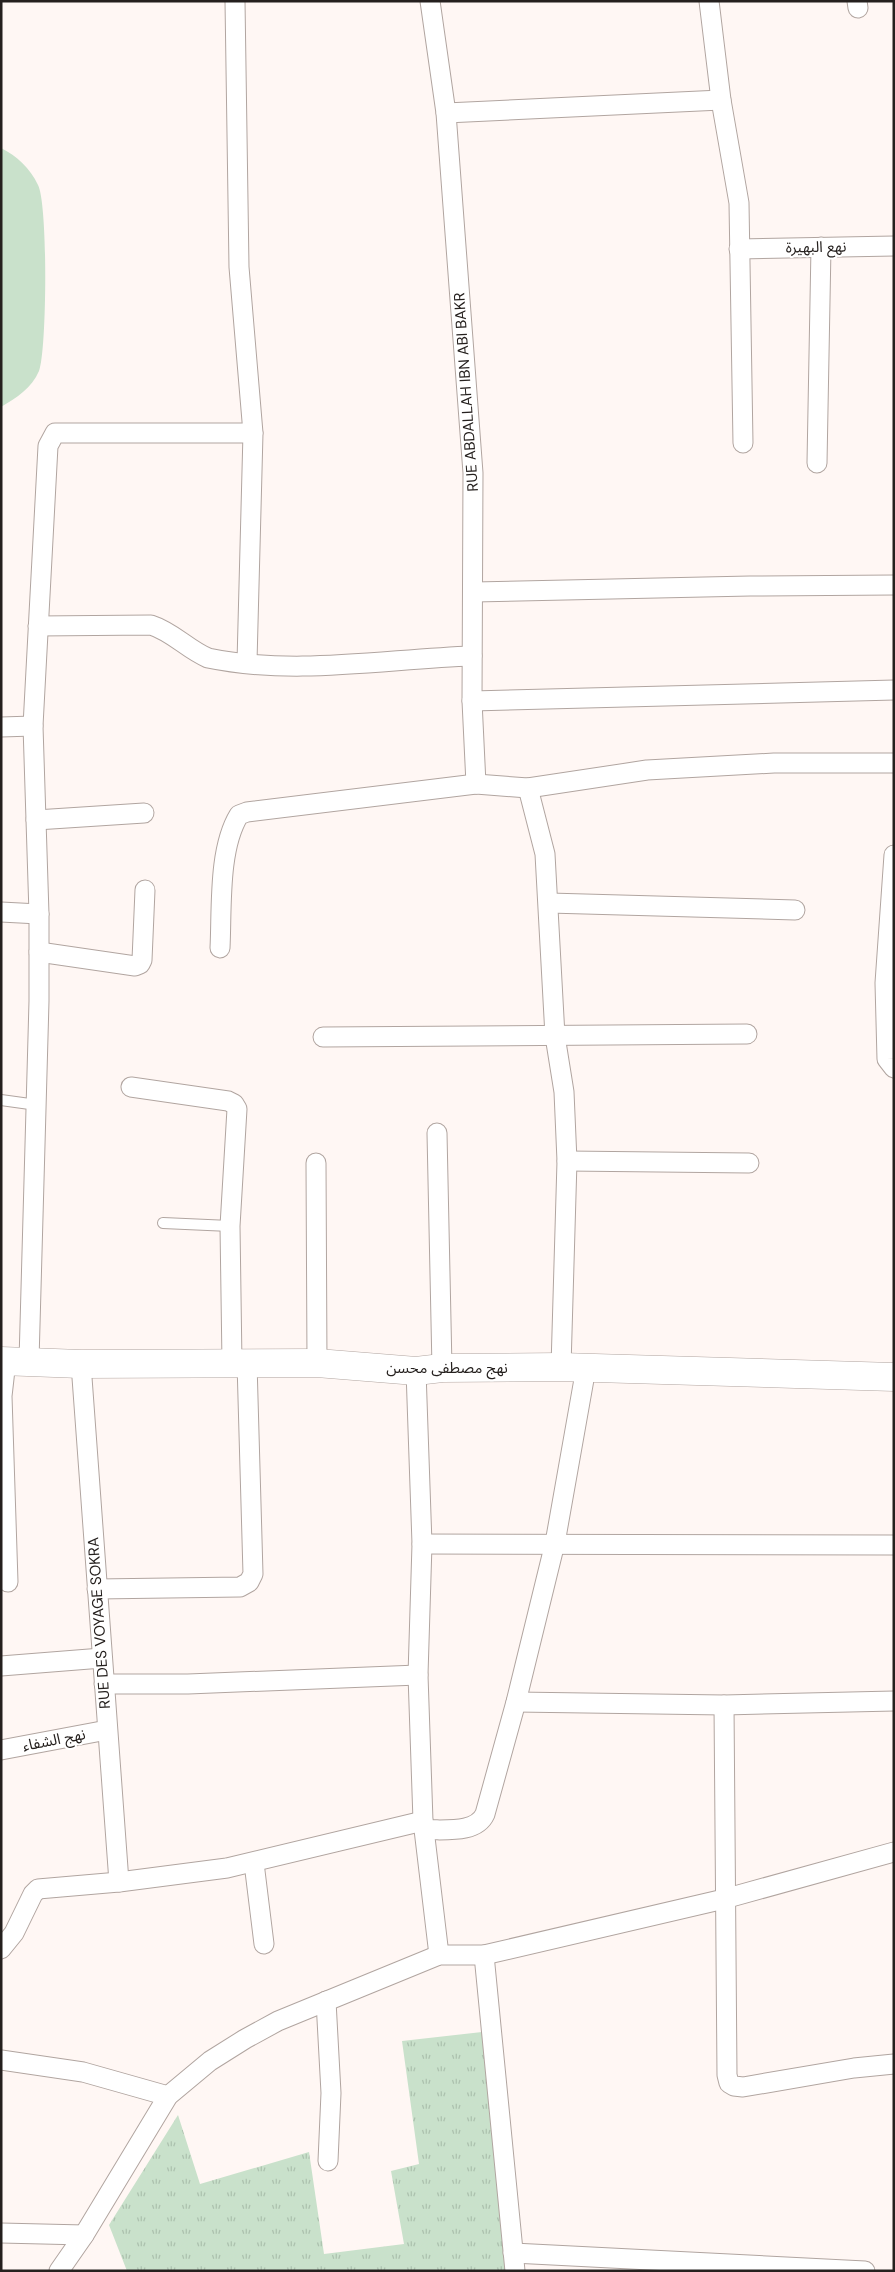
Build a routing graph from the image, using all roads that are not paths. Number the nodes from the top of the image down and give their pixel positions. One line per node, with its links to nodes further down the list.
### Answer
1 (235, 1): 9 (street)
2 (430, 1): 5 (street, RUE ABDALLAH IBN ABI BAKR)
3 (708, 1): 4 (street)
4 (721, 100): 5 (street); 8 (street)
5 (446, 113): 13 (street, RUE ABDALLAH IBN ABI BAKR)
6 (894, 246): 7 (street, نهع البهيرة)
7 (821, 247): 8 (street, نهع البهيرة); 11 (street)
8 (739, 249): 10 (street)
9 (253, 433): 14 (street); 16 (street)
10 (743, 443)
11 (817, 463)
12 (894, 585): 13 (street)
13 (474, 592): 15 (street, RUE ABDALLAH IBN ABI BAKR)
14 (38, 626): 16 (street); 20 (street)
15 (472, 656): 16 (street); 18 (street, RUE ABDALLAH IBN ABI BAKR)
16 (247, 662)
17 (894, 690): 18 (street)
18 (472, 701): 22 (street, RUE ABDALLAH IBN ABI BAKR)
19 (1, 726): 20 (street)
20 (32, 726): 25 (street)
21 (894, 763): 23 (street)
22 (476, 784): 23 (street); 32 (street)
23 (528, 788): 28 (street)
24 (144, 813): 25 (street)
25 (36, 820): 31 (street)
26 (894, 855): 34 (street)
27 (145, 890): 33 (street)
28 (549, 903): 29 (street); 36 (street)
29 (796, 910)
30 (1, 912): 31 (street)
31 (39, 914): 33 (street)
32 (220, 948)
33 (39, 952): 41 (street)
34 (890, 984): 38 (street)
35 (747, 1034): 36 (street)
36 (556, 1036): 37 (street); 43 (street)
37 (323, 1037)
38 (894, 1068)
39 (131, 1087): 47 (street)
40 (1, 1100): 41 (lane)
41 (37, 1105): 48 (street)
42 (437, 1133): 53 (street)
43 (567, 1161): 45 (street); 52 (street)
44 (316, 1163): 50 (street)
45 (749, 1163)
46 (163, 1223): 47 (lane)
47 (230, 1226): 49 (street)
48 (12, 1361): 51 (main road, نهج مصطفى محسن); 58 (street)
49 (240, 1363): 50 (main road, نهج مصطفى محسن); 51 (main road, نهج مصطفى محسن); 59 (street)
50 (317, 1363): 53 (main road, نهج مصطفى محسن)
51 (81, 1364): 59 (street, RUE DES VOYAGE SOKRA)
52 (574, 1367): 53 (main road, نهج مصطفى محسن); 54 (main road, نهج مصطفى محسن); 55 (street)
53 (429, 1370): 56 (street)
54 (894, 1377)
55 (555, 1543): 56 (street); 57 (street); 65 (street)
56 (422, 1544): 62 (street)
57 (894, 1545)
58 (8, 1582)
59 (97, 1589): 60 (street, RUE DES VOYAGE SOKRA)
60 (102, 1658): 61 (street); 63 (street, RUE DES VOYAGE SOKRA)
61 (1, 1666)
62 (418, 1675): 63 (street); 69 (street)
63 (104, 1684): 67 (street, RUE DES VOYAGE SOKRA)
64 (894, 1701): 66 (street)
65 (516, 1702): 66 (street); 69 (street)
66 (724, 1705): 73 (street)
67 (107, 1730): 68 (street, نهج الشفاء); 72 (street, RUE DES VOYAGE SOKRA)
68 (1, 1750)
69 (424, 1825): 71 (street); 76 (street)
70 (894, 1852): 73 (street)
71 (254, 1862): 72 (street); 74 (street)
72 (119, 1882): 75 (street)
73 (724, 1899): 77 (street); 80 (street)
74 (264, 1944)
75 (1, 1949)
76 (439, 1955): 77 (street); 78 (street)
77 (484, 1955): 85 (street)
78 (326, 2002): 81 (street); 82 (street)
79 (1, 2060): 81 (street)
80 (894, 2064)
81 (168, 2096): 84 (street)
82 (328, 2161)
83 (1, 2233): 84 (street)
84 (84, 2235): 87 (street)
85 (514, 2262): 86 (street)
86 (816, 2269): 88 (street)
87 (59, 2271)
88 (865, 2271)

